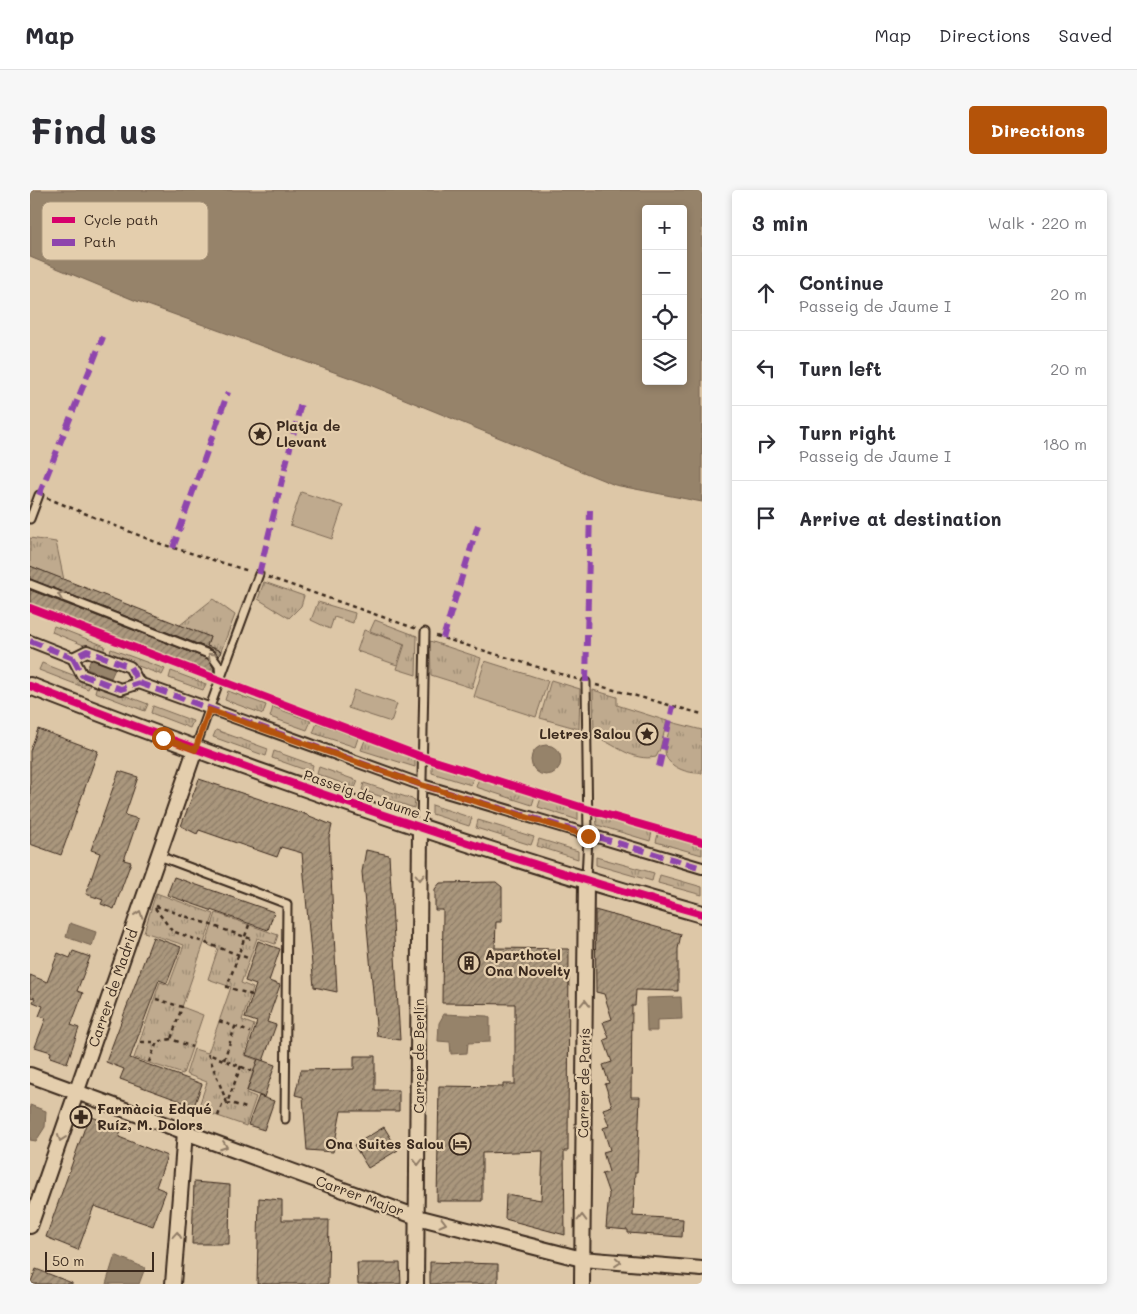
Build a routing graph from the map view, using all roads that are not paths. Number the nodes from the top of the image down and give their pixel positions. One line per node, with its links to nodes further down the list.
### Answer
1 (39, 495): 2 (lane)
2 (30, 519)
3 (259, 574): 8 (lane)
4 (30, 584): 8 (lane, one-way to 4)
5 (424, 632): 14 (lane)
6 (30, 641): 7 (street)
7 (73, 658): 10 (street); 10 (street, Passeig de Jaume I)
8 (220, 679): 12 (lane)
9 (586, 682): 16 (lane)
10 (139, 683): 12 (street, Passeig de Jaume I)
11 (30, 686): 13 (street, Passeig de Jaume I)
12 (209, 710): 13 (lane); 14 (street, Passeig de Jaume I)
13 (195, 750): 15 (street, Passeig de Jaume I); 17 (street, Carrer de Madrid)
14 (422, 785): 15 (lane); 16 (street, Passeig de Jaume I)
15 (420, 828): 19 (street, Passeig de Jaume I); 25 (street, Carrer de Berlín, one-way to 25)
16 (588, 836): 18 (street, Passeig de Jaume I); 19 (lane)
17 (159, 856): 22 (street, Carrer de Madrid, one-way to 17); 23 (lane)
18 (702, 868)
19 (586, 882): 20 (street, Passeig de Jaume I); 27 (street, Carrer de París, one-way to 19)
20 (702, 914)
21 (30, 1075): 22 (street, Carrer Major)
22 (77, 1092): 24 (street, Carrer Major); 26 (street, Carrer de Madrid, one-way to 26)
23 (285, 1120)
24 (185, 1132): 25 (street, Carrer Major, one-way to 25); 29 (street, one-way to 24)
25 (417, 1217): 27 (street, Carrer Major, one-way to 27); 30 (street, Carrer de Berlín)
26 (30, 1226)
27 (582, 1259): 28 (street, Carrer Major, one-way to 28); 31 (street, Carrer de París)
28 (702, 1269)
29 (173, 1284)
30 (416, 1284)
31 (582, 1284)

